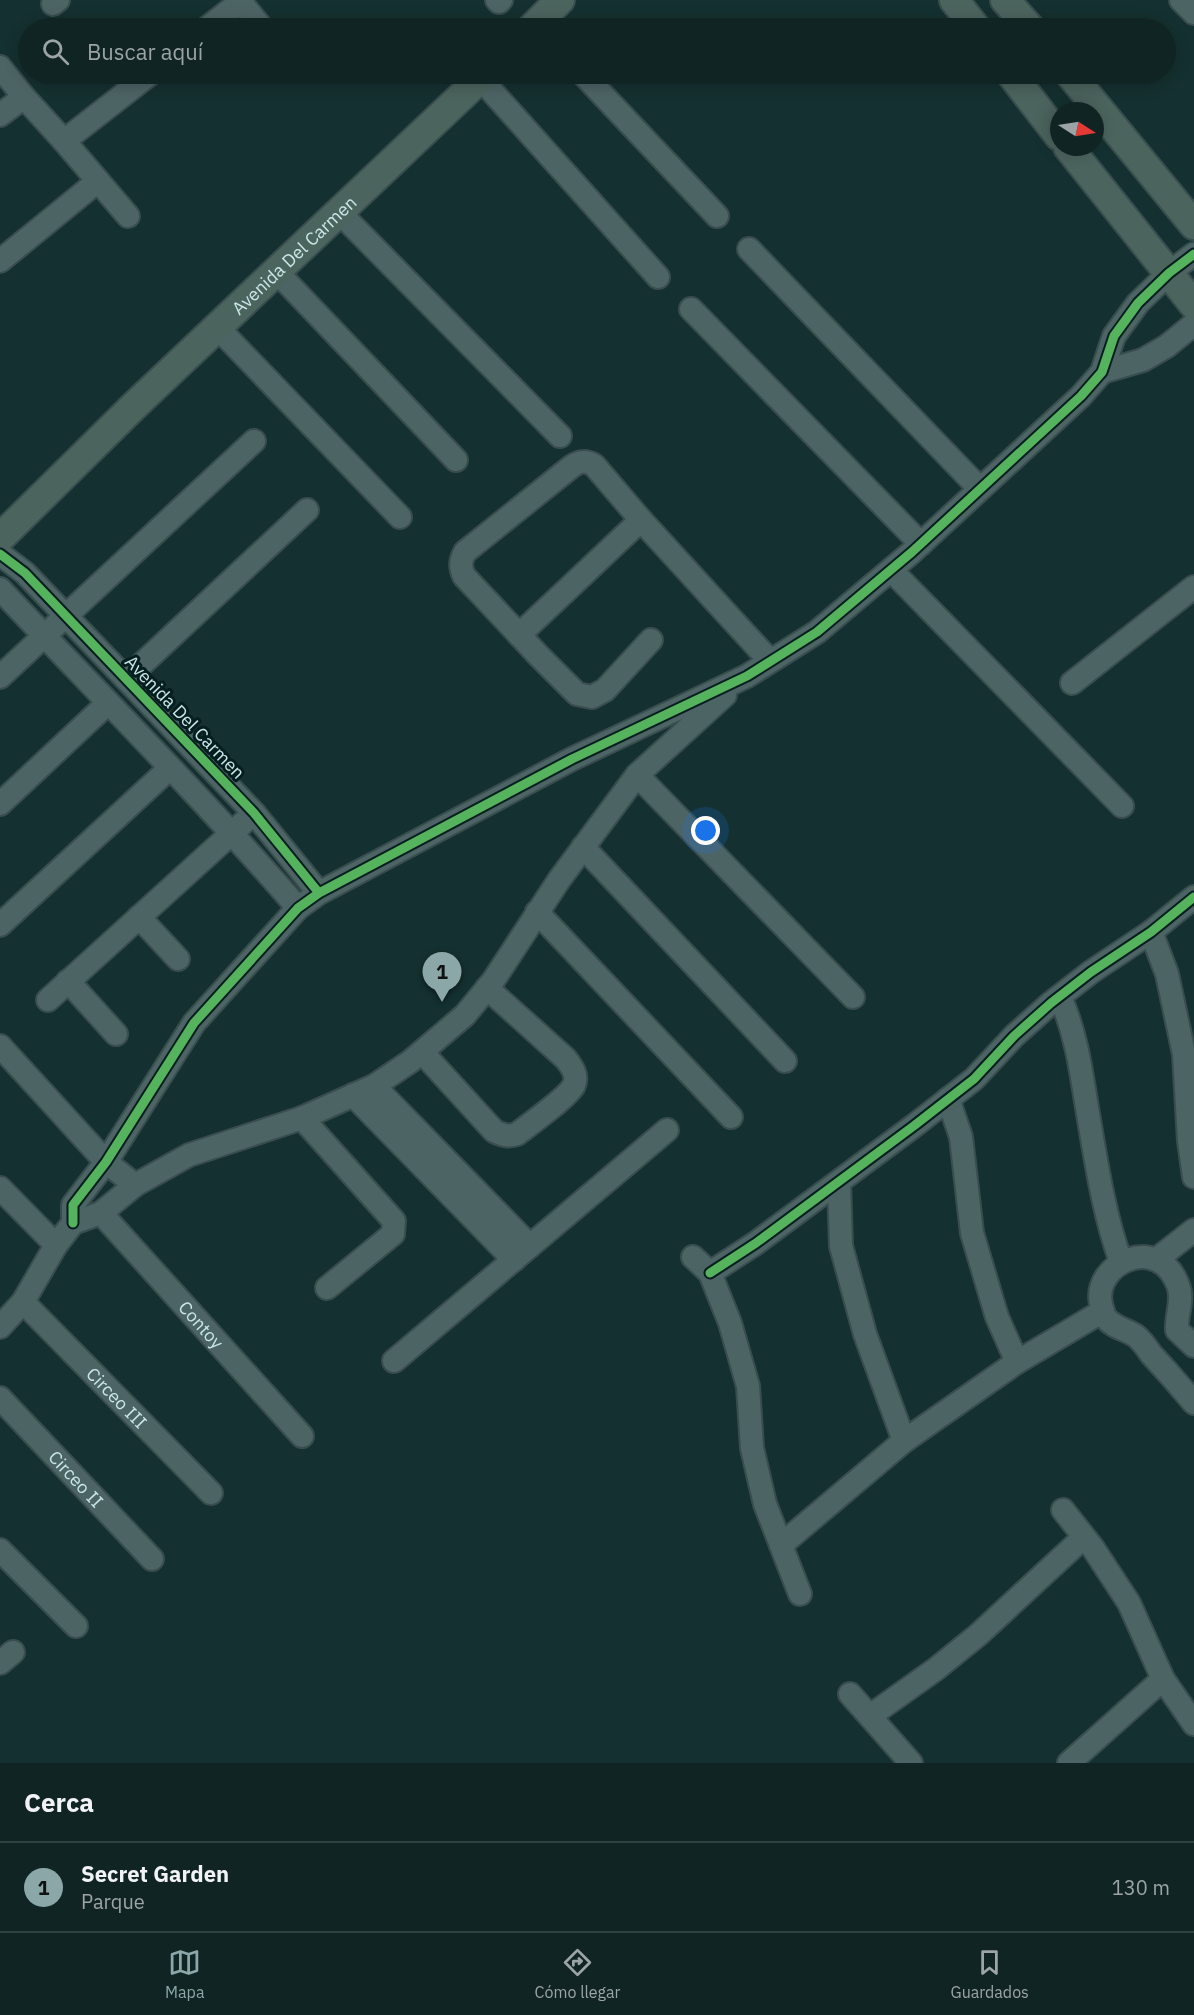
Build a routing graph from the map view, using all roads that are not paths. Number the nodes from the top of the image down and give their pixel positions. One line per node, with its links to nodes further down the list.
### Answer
1 (560, 0): 9 (main road)
2 (954, 0): 10 (main road)
3 (1005, 0): 11 (main road)
4 (1182, 0): 6 (street)
5 (241, 1): 7 (street); 8 (street)
6 (1194, 13)
7 (220, 18)
8 (254, 18)
9 (545, 18)
10 (968, 18)
11 (1021, 18)
12 (0, 67): 19 (street)
13 (137, 84): 22 (street)
14 (475, 84): 25 (main road, Avenida Del Carmen)
15 (490, 84): 34 (street)
16 (593, 84): 27 (street)
17 (1019, 84): 21 (main road)
18 (1078, 84): 28 (main road)
19 (24, 97): 20 (street); 22 (street)
20 (0, 115)
21 (1050, 124)
22 (64, 141): 24 (street)
23 (1075, 156): 33 (main road)
24 (98, 181): 26 (street); 31 (street)
25 (339, 212): 32 (main road, Avenida Del Carmen); 40 (street)
26 (128, 216)
27 (717, 216)
28 (1194, 225)
29 (749, 249): 43 (street)
30 (1194, 254): 33 (street)
31 (0, 261)
32 (276, 272): 38 (main road, Avenida Del Carmen); 42 (street)
33 (1169, 273): 35 (main road); 39 (street)
34 (658, 278)
35 (1194, 305)
36 (691, 309): 48 (street)
37 (1194, 324): 39 (street)
38 (218, 327): 45 (street); 47 (main road, Avenida Del Carmen)
39 (1102, 372): 43 (street)
40 (560, 436)
41 (254, 441): 53 (street)
42 (456, 460)
43 (980, 489): 48 (street)
44 (307, 510): 60 (street)
45 (400, 517)
46 (641, 520): 54 (street); 54 (street); 57 (street)
47 (0, 538)
48 (921, 544): 50 (street)
49 (0, 554): 53 (street, Avenida Del Carmen)
50 (891, 570): 57 (street); 68 (street)
51 (1194, 587): 61 (street)
52 (0, 589): 55 (street)
53 (67, 616): 55 (street); 60 (street, Avenida Del Carmen)
54 (519, 635): 56 (street)
55 (45, 636): 59 (street); 62 (street)
56 (651, 640)
57 (770, 661): 58 (street)
58 (747, 676): 63 (street); 64 (street)
59 (0, 677)
60 (126, 679): 69 (street, Avenida Del Carmen)
61 (1072, 683)
62 (108, 704): 65 (street); 67 (street)
63 (642, 726): 64 (street); 72 (street)
64 (661, 752): 66 (street)
65 (170, 769): 70 (street); 77 (street)
66 (637, 775): 71 (street); 83 (street)
67 (0, 804)
68 (1122, 806)
69 (254, 813): 70 (street); 72 (street, Avenida Del Carmen)
70 (233, 834): 74 (street); 76 (street)
71 (583, 847): 75 (street); 88 (street)
72 (319, 893): 74 (street)
73 (1194, 897): 78 (street)
74 (298, 908): 95 (street)
75 (537, 912): 81 (street); 93 (street)
76 (139, 917): 79 (street); 80 (street)
77 (0, 925)
78 (1151, 932): 82 (street); 96 (street)
79 (178, 959)
80 (68, 981): 84 (street); 85 (street)
81 (487, 988): 87 (street); 87 (street)
82 (1060, 996): 91 (street); 106 (street)
83 (853, 997)
84 (48, 1000)
85 (116, 1034)
86 (0, 1047): 95 (street)
87 (422, 1052): 89 (street)
88 (785, 1061)
89 (374, 1086): 90 (street); 104 (street)
90 (353, 1095): 92 (street); 104 (street)
91 (948, 1100): 97 (street); 113 (street)
92 (302, 1118): 98 (street); 107 (street)
93 (732, 1118)
94 (667, 1130): 104 (street)
95 (106, 1162): 98 (street); 101 (street)
96 (1194, 1178)
97 (838, 1182): 117 (street); 121 (street)
98 (135, 1185): 100 (street)
99 (0, 1188): 103 (street)
100 (101, 1213): 101 (street); 116 (street, Contoy)
101 (73, 1223): 103 (street)
102 (1194, 1230): 105 (street)
103 (56, 1245): 108 (street)
104 (522, 1253): 112 (street)
105 (1156, 1259): 106 (street); 111 (street)
106 (1121, 1262): 109 (street)
107 (327, 1288)
108 (23, 1302): 110 (street); 118 (street, Circeo III)
109 (1103, 1311): 113 (street); 115 (street)
110 (0, 1327)
111 (1194, 1346)
112 (394, 1360)
113 (1017, 1362): 117 (street)
114 (0, 1398): 123 (street, Circeo II)
115 (1194, 1403)
116 (303, 1436)
117 (904, 1441): 121 (street)
118 (211, 1492)
119 (1063, 1510): 120 (street)
120 (1084, 1537): 126 (street); 128 (street)
121 (781, 1545): 124 (street)
122 (0, 1550): 125 (street)
123 (152, 1559)
124 (800, 1594)
125 (76, 1626)
126 (1162, 1679): 129 (street); 131 (street)
127 (850, 1694): 128 (street)
128 (870, 1716): 130 (street)
129 (1194, 1724)
130 (911, 1763)
131 (1069, 1763)

